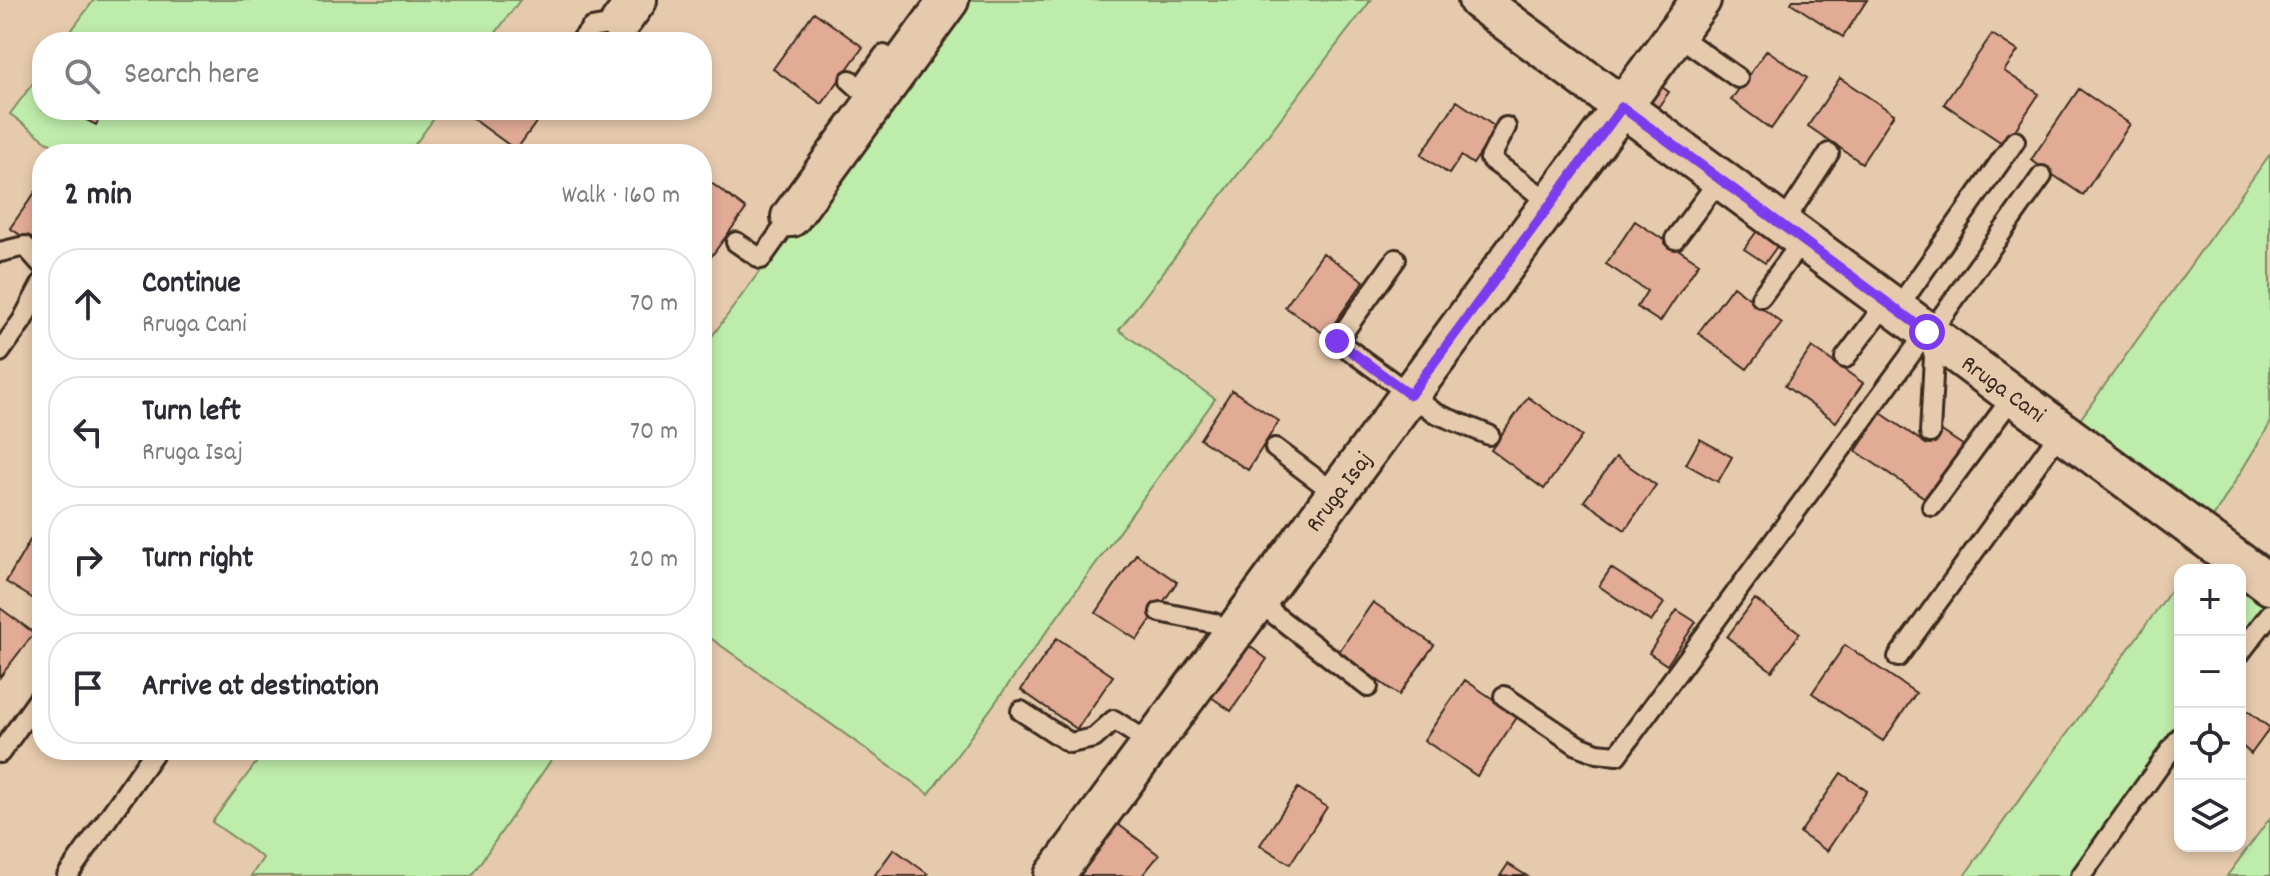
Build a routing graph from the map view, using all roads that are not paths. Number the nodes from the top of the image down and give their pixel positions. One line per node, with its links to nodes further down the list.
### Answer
1 (949, 0): 6 (street)
2 (1478, 0): 9 (street, Rruga Cani)
3 (628, 11): 5 (lane)
4 (1686, 14): 7 (lane); 9 (street, Rruga Isaj)
5 (588, 32)
6 (900, 67): 8 (lane); 16 (street)
7 (1738, 78)
8 (850, 80)
9 (1622, 107): 14 (street, Rruga Cani); 15 (street, Rruga Isaj)
10 (1506, 127): 15 (lane)
11 (2015, 141): 25 (lane)
12 (1829, 153): 17 (lane)
13 (2042, 176): 26 (lane)
14 (1720, 179): 17 (street, Rruga Cani); 18 (lane)
15 (1551, 203): 29 (street, Rruga Isaj)
16 (791, 217): 19 (lane)
17 (1793, 232): 23 (lane); 25 (street, Rruga Cani)
18 (1675, 239)
19 (736, 242)
20 (0, 252): 21 (lane)
21 (32, 254)
22 (1396, 259): 29 (lane)
23 (1761, 297)
24 (32, 302): 27 (lane)
25 (1892, 306): 26 (street, Rruga Cani); 28 (lane)
26 (1927, 332): 30 (street, Rruga Cani); 32 (lane); 45 (lane)
27 (0, 352)
28 (1845, 358)
29 (1410, 395): 33 (lane); 35 (street, Rruga Isaj)
30 (2014, 395): 31 (street, Rruga Cani); 36 (lane)
31 (2061, 431): 37 (street, Rruga Cani); 43 (lane)
32 (1930, 433)
33 (1489, 435)
34 (1275, 448): 35 (lane)
35 (1336, 494): 38 (street, Rruga Isaj)
36 (1932, 506)
37 (2270, 585)
38 (1259, 598): 41 (street, Rruga Isaj); 44 (lane)
39 (1160, 612): 41 (lane)
40 (2270, 614): 42 (lane)
41 (1232, 636): 48 (street, Rruga Isaj)
42 (2246, 645)
43 (1898, 657)
44 (1368, 687)
45 (1504, 696)
46 (32, 708): 50 (lane)
47 (1021, 711): 48 (lane)
48 (1151, 744): 53 (street, Rruga Isaj)
49 (2174, 745): 54 (lane)
50 (0, 753)
51 (149, 760): 52 (lane)
52 (67, 876)
53 (1054, 876)
54 (2081, 876)

